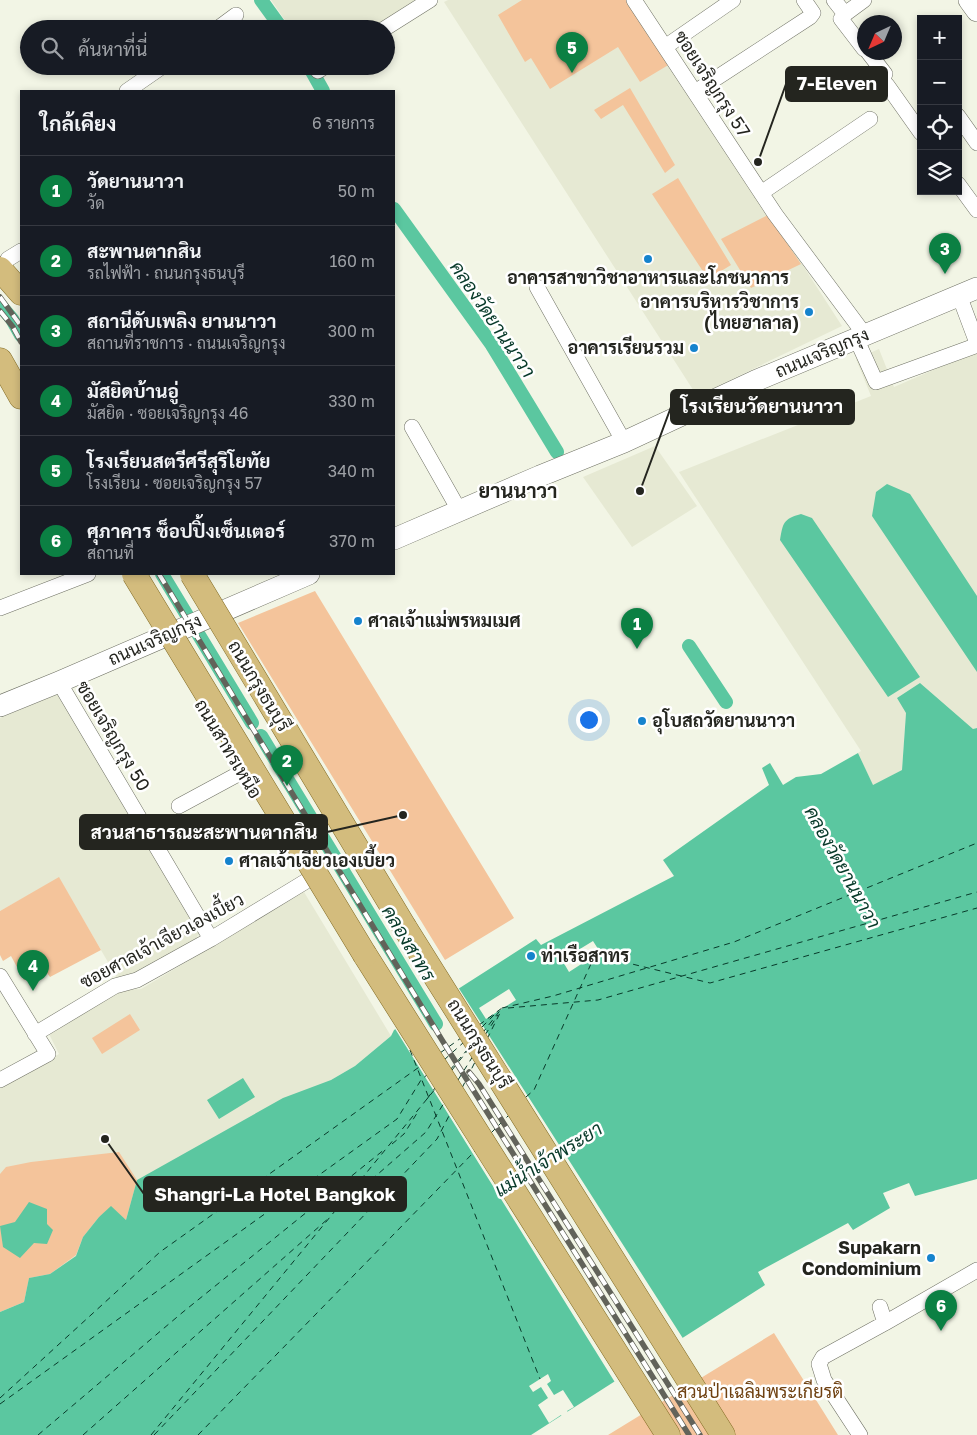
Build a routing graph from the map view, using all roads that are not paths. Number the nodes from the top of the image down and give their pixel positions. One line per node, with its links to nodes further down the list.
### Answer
1 (430, 0): 12 (street)
2 (634, 0): 14 (street, ซอยเจริญกรุง 57)
3 (733, 0): 14 (street)
4 (804, 0): 18 (street)
5 (834, 0): 9 (street)
6 (864, 0): 9 (street)
7 (969, 0): 8 (main road)
8 (977, 11)
9 (845, 14): 13 (street)
10 (236, 15): 11 (street)
11 (229, 20)
12 (395, 22)
13 (857, 39)
14 (665, 47): 18 (street, ซอยเจริญกรุง 57)
15 (873, 60): 21 (street)
16 (149, 75): 17 (street)
17 (128, 90)
18 (696, 92): 24 (street, ซอยเจริญกรุง 57)
19 (870, 119): 24 (street)
20 (962, 122): 22 (street)
21 (917, 127)
22 (977, 144)
23 (962, 189): 25 (street)
24 (761, 193): 30 (street, ซอยเจริญกรุง 57)
25 (977, 210)
26 (9, 263): 28 (main road)
27 (536, 287): 37 (street)
28 (20, 290)
29 (968, 291): 30 (main road, ถนนเจริญกรุง); 31 (street)
30 (860, 337): 31 (street, ซอยเจริญกรุง 57); 37 (main road, ถนนเจริญกรุง)
31 (977, 343)
32 (0, 344): 34 (main road)
33 (0, 360): 35 (main road)
34 (20, 378)
35 (20, 395)
36 (412, 427): 38 (street)
37 (624, 442): 38 (main road, ถนนเจริญกรุง)
38 (459, 510): 39 (main road, ถนนเจริญกรุง)
39 (395, 539)
40 (85, 575): 46 (street)
41 (123, 575): 48 (main road, ถนนสาทรเหนือ)
42 (135, 575): 62 (main road, bridge)
43 (193, 575): 63 (main road, ถนนกรุงธนบุรี, bridge)
44 (204, 575): 47 (main road)
45 (307, 575): 47 (main road, ถนนเจริญกรุง)
46 (0, 608)
47 (217, 613): 48 (main road, ถนนเจริญกรุง)
48 (170, 633): 49 (main road, ถนนเจริญกรุง); 51 (street, ถนนสาทรเหนือ)
49 (59, 682): 50 (main road, ถนนเจริญกรุง); 54 (street, ซอยเจริญกรุง 50)
50 (0, 706)
51 (242, 772): 52 (street); 53 (street, ถนนสาทรเหนือ)
52 (179, 806)
53 (308, 880): 54 (street, ซอยศาลเจ้าเจียวเองเบี้ยว); 56 (street, ถนนสาทรเหนือ)
54 (211, 939): 57 (street, ซอยศาลเจ้าเจียวเองเบี้ยว)
55 (0, 976): 57 (street)
56 (380, 1002)
57 (35, 1034): 58 (street)
58 (0, 1080)
59 (977, 1270): 61 (street)
60 (880, 1307): 61 (street)
61 (885, 1323): 64 (street)
62 (668, 1435)
63 (724, 1435)
64 (860, 1435)

